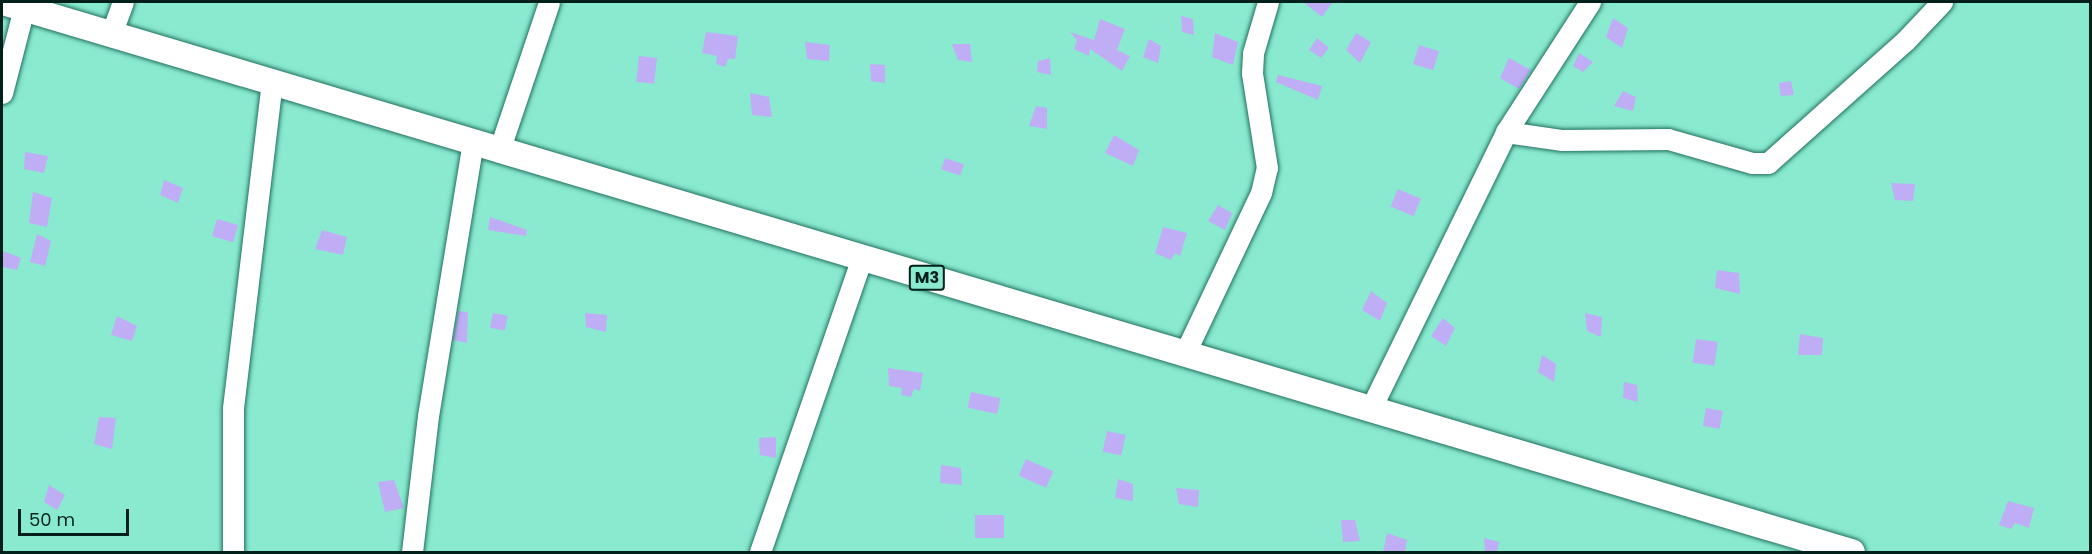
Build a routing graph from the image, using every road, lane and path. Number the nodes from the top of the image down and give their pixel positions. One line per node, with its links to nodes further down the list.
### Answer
1 (123, 2): 7 (street)
2 (549, 2): 12 (street)
3 (1268, 2): 14 (street)
4 (1590, 2): 10 (street)
5 (1942, 2): 10 (street)
6 (14, 5): 7 (main road, M3); 9 (street)
7 (112, 32): 8 (main road, M3)
8 (272, 80): 11 (main road, M3); 17 (street)
9 (2, 93)
10 (1506, 132): 15 (street)
11 (473, 141): 12 (main road, M3); 18 (street)
12 (500, 148): 13 (main road, M3)
13 (862, 258): 14 (main road, M3); 19 (street)
14 (1184, 355): 15 (main road, M3)
15 (1370, 410): 16 (main road, M3)
16 (1805, 546): 20 (main road, M3)
17 (233, 552)
18 (412, 552)
19 (760, 552)
20 (1852, 552)

